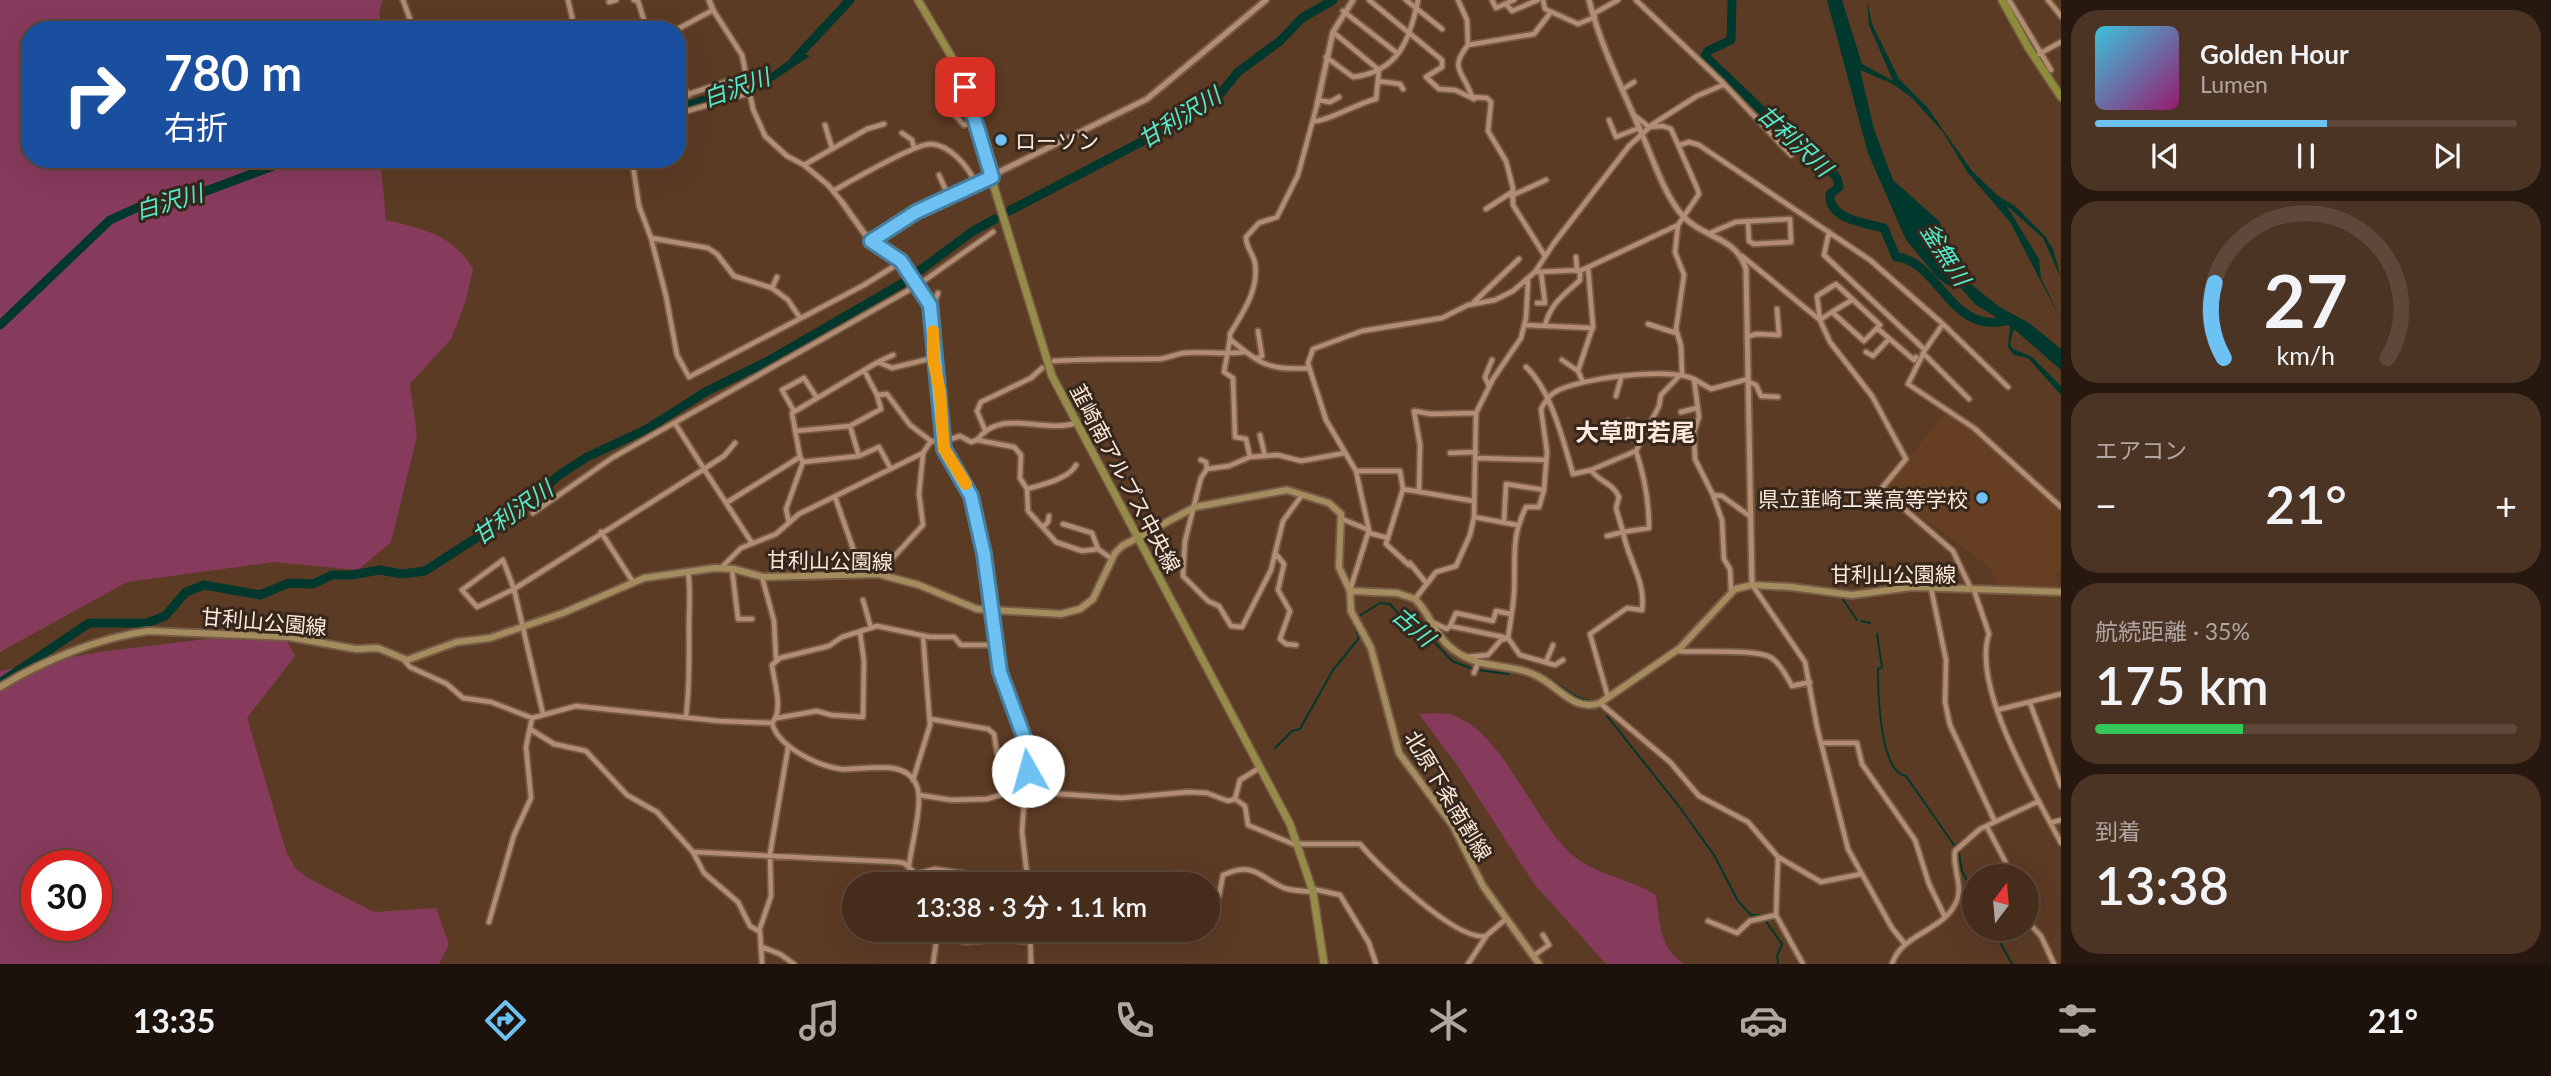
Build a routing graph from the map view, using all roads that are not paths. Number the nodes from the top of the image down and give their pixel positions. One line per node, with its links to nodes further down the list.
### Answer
1 (403, 0): 30 (street)
2 (568, 0): 31 (street)
3 (616, 0): 22 (street)
4 (634, 0): 32 (street)
5 (709, 0): 25 (street)
6 (918, 0): 63 (main road, 韮崎南アルプス中央線)
7 (1266, 0): 77 (street)
8 (1353, 0): 26 (street)
9 (1369, 0): 36 (street)
10 (1406, 0): 24 (street)
11 (1418, 0): 24 (street)
12 (1458, 0): 38 (street)
13 (1492, 0): 23 (street)
14 (1514, 0): 23 (street)
15 (1541, 0): 23 (street); 27 (street)
16 (1589, 0): 28 (street)
17 (1618, 0): 28 (street)
18 (1636, 0): 47 (street)
19 (2002, 0): 55 (highway)
20 (2010, 0): 40 (street)
21 (2048, 0): 29 (street)
22 (609, 2)
23 (1506, 4)
24 (1416, 9): 34 (street); 36 (street)
25 (713, 10): 33 (street); 44 (street)
26 (1343, 11): 35 (street); 39 (street)
27 (1551, 12): 28 (street); 38 (street)
28 (1594, 15): 49 (street)
29 (2061, 16)
30 (411, 21)
31 (573, 21)
32 (644, 21)
33 (686, 25)
34 (1442, 29)
35 (1333, 32): 41 (street); 42 (street)
36 (1412, 34): 39 (street); 56 (street)
37 (2061, 42): 40 (street)
38 (1468, 45): 56 (street)
39 (1397, 53): 42 (street)
40 (2039, 54): 43 (street)
41 (1326, 57): 42 (street); 57 (street)
42 (1379, 69): 45 (street)
43 (2051, 71)
44 (747, 75): 51 (street); 52 (street)
45 (1378, 81): 48 (street); 62 (street)
46 (1634, 82): 49 (street)
47 (1723, 85): 66 (street); 73 (street)
48 (1403, 89)
49 (1622, 90): 60 (street)
50 (686, 92): 52 (street)
51 (749, 92): 59 (street); 74 (street)
52 (689, 95): 53 (street)
53 (686, 96)
54 (1339, 97): 57 (street)
55 (2061, 97)
56 (1474, 99): 81 (street)
57 (1317, 103): 62 (street)
58 (945, 105): 63 (street)
59 (686, 111)
60 (1633, 115): 66 (street); 67 (street)
61 (1609, 120): 67 (street)
62 (1313, 121): 123 (street)
63 (976, 122): 77 (main road, 韮崎南アルプス中央線)
64 (884, 124): 71 (street)
65 (825, 125): 71 (street)
66 (1649, 127): 69 (street); 70 (street)
67 (1639, 128): 69 (street)
68 (902, 133): 72 (street)
69 (1642, 135): 85 (street); 93 (street)
70 (1680, 145): 85 (street); 89 (street)
71 (832, 148): 74 (street)
72 (914, 148): 79 (street); 80 (street)
73 (1791, 155)
74 (804, 165): 80 (street)
75 (633, 168): 91 (street)
76 (939, 175): 82 (street)
77 (992, 177): 79 (street); 159 (main road, 韮崎南アルプス中央線)
78 (1546, 180): 81 (street)
79 (976, 184): 82 (street)
80 (833, 191): 83 (street)
81 (1512, 194): 84 (street); 93 (street)
82 (949, 197): 92 (street)
83 (842, 202): 92 (street)
84 (1486, 209)
85 (1684, 218): 87 (street); 90 (street)
86 (1748, 221): 86 (street); 90 (street)
87 (1678, 225): 98 (street); 120 (street)
88 (993, 232): 103 (street)
89 (1829, 232): 114 (street); 125 (street)
90 (1710, 233): 94 (street)
91 (651, 238): 104 (street); 111 (street)
92 (871, 241): 97 (street)
93 (1545, 256): 100 (street)
94 (1742, 256): 112 (street); 122 (street)
95 (1576, 257): 99 (street)
96 (1519, 259): 108 (street)
97 (901, 261): 103 (street); 111 (street)
98 (1588, 267): 99 (street); 117 (street)
99 (1579, 271): 100 (street); 116 (street)
100 (1538, 272): 102 (street); 107 (street)
101 (777, 277): 104 (street)
102 (1528, 281): 108 (street); 115 (street)
103 (918, 285): 121 (street); 160 (street)
104 (772, 288): 111 (street)
105 (938, 293): 121 (street)
106 (1852, 300): 110 (street); 112 (street); 118 (street)
107 (1537, 303)
108 (1471, 304): 139 (street)
109 (1777, 309): 122 (street)
110 (1832, 312): 112 (street); 118 (street)
111 (800, 318)
112 (1820, 320): 231 (street)
113 (1648, 324): 120 (street)
114 (1943, 324): 125 (street); 148 (street)
115 (1524, 325): 116 (street); 147 (street)
116 (1545, 325): 117 (street)
117 (1593, 328): 141 (street)
118 (1877, 328): 124 (street)
119 (1258, 331): 132 (street)
120 (1676, 333): 142 (street)
121 (933, 334): 131 (street)
122 (1747, 337): 145 (street)
123 (1230, 339): 126 (street); 129 (street)
124 (1889, 339): 127 (street); 130 (street)
125 (1924, 351): 154 (street); 197 (street)
126 (1245, 352): 129 (street); 132 (street)
127 (1866, 352)
128 (893, 355): 136 (street)
129 (1225, 355): 135 (street); 178 (street)
130 (1916, 357)
131 (933, 358): 136 (street); 169 (street)
132 (1257, 358): 139 (street)
133 (1492, 360): 147 (street)
134 (1562, 360): 141 (street)
135 (1054, 361)
136 (878, 362): 140 (street)
137 (1526, 367): 151 (street)
138 (1042, 368): 163 (street)
139 (1309, 368): 173 (street)
140 (864, 370): 149 (street); 153 (street)
141 (1578, 371): 146 (street)
142 (1682, 373): 143 (street); 144 (street); 162 (street)
143 (1621, 378): 146 (street); 150 (street)
144 (1694, 379): 145 (street); 155 (street)
145 (1749, 381): 152 (street); 202 (street)
146 (1583, 382): 151 (street)
147 (1489, 386): 158 (street)
148 (2008, 387)
149 (877, 395): 161 (street); 168 (street)
150 (1616, 396)
151 (1550, 397): 181 (street); 186 (street)
152 (1778, 397)
153 (817, 398): 156 (street); 156 (street)
154 (1969, 399)
155 (1697, 408): 157 (street); 193 (street)
156 (794, 411): 164 (street)
157 (1681, 412)
158 (1476, 413): 175 (street); 191 (street)
159 (1076, 423): 163 (street); 214 (main road, 韮崎南アルプス中央線)
160 (676, 425): 183 (street); 199 (street)
161 (850, 426): 164 (street); 176 (street)
162 (1646, 429): 166 (street); 171 (street)
163 (985, 430): 167 (street)
164 (795, 431): 179 (street)
165 (1260, 435): 177 (street)
166 (1607, 435)
167 (977, 440): 169 (street); 188 (street)
168 (931, 441): 169 (street); 172 (street)
169 (942, 442): 237 (street)
170 (735, 443): 183 (street)
171 (1636, 451): 186 (street); 211 (street)
172 (923, 453): 184 (street); 223 (street)
173 (1345, 453): 177 (street); 187 (street)
174 (1450, 453): 175 (street)
175 (1476, 455): 181 (street); 195 (street)
176 (859, 456): 179 (street); 184 (street)
177 (1265, 456): 178 (street)
178 (1250, 457): 185 (street)
179 (802, 459): 196 (street); 205 (street)
180 (1201, 460): 185 (street)
181 (1546, 460): 190 (street)
182 (1076, 465): 188 (street)
183 (704, 469): 196 (street); 209 (street)
184 (891, 469): 194 (street)
185 (1207, 469): 198 (street)
186 (1591, 470): 211 (street)
187 (1356, 471): 189 (street); 210 (street)
188 (1027, 489): 208 (street)
189 (1403, 489): 191 (street); 213 (street)
190 (1544, 490): 204 (street); 207 (street)
191 (1419, 491): 195 (street)
192 (1302, 495): 198 (main road, 甘利山公園線); 203 (main road, 甘利山公園線); 217 (street)
193 (1713, 495): 202 (street); 230 (street)
194 (835, 497): 205 (street); 222 (street)
195 (1473, 501): 201 (street)
196 (726, 503): 215 (street)
197 (2061, 507)
198 (1195, 508): 214 (main road, 甘利山公園線); 217 (street)
199 (533, 513)
200 (1049, 516): 208 (street)
201 (1474, 517): 204 (street); 226 (street)
202 (1753, 518): 227 (street)
203 (1342, 519): 210 (street); 232 (main road)
204 (1504, 521): 207 (street)
205 (789, 522): 215 (street)
206 (1063, 524): 216 (street)
207 (1517, 524): 239 (street)
208 (1044, 526): 216 (street)
209 (601, 532): 225 (street); 229 (street)
210 (1369, 532): 213 (street); 232 (street)
211 (1623, 532): 212 (street); 262 (street)
212 (1607, 536)
213 (1388, 538): 226 (street)
214 (1138, 539): 218 (main road, 甘利山公園線); 276 (main road, 韮崎南アルプス中央線)
215 (752, 543): 219 (street)
216 (1098, 549): 218 (street)
217 (1276, 553): 249 (street)
218 (1113, 559): 237 (main road, 甘利山公園線)
219 (721, 568): 220 (main road, 甘利山公園線); 221 (main road, 甘利山公園線)
220 (732, 569): 224 (main road, 甘利山公園線); 240 (street)
221 (688, 571): 225 (main road, 甘利山公園線); 267 (street)
222 (858, 574): 223 (main road, 甘利山公園線); 224 (main road, 甘利山公園線)
223 (878, 574): 237 (main road, 甘利山公園線)
224 (762, 577): 253 (street)
225 (633, 582): 243 (main road, 甘利山公園線)
226 (1427, 584): 234 (street)
227 (1752, 585): 228 (main road, 甘利山公園線); 230 (main road, 甘利山公園線); 259 (street)
228 (1931, 588): 231 (main road, 甘利山公園線); 284 (street)
229 (514, 589): 229 (street); 243 (street)
230 (1731, 590): 251 (main road)
231 (1972, 590): 233 (main road, 甘利山公園線); 265 (street)
232 (1350, 591): 234 (main road); 303 (main road, 北原下条南割線)
233 (2061, 592)
234 (1415, 598): 241 (main road)
235 (863, 600): 244 (street)
236 (1491, 607): 238 (street)
237 (992, 611): 248 (street)
238 (1496, 611): 239 (street); 242 (street)
239 (1511, 614): 247 (street)
240 (752, 619)
241 (1430, 621): 242 (street); 252 (main road)
242 (1450, 626): 247 (street)
243 (521, 627): 254 (main road, 甘利山公園線); 266 (street)
244 (872, 628): 245 (street); 246 (street)
245 (860, 631): 253 (street); 269 (street)
246 (923, 636): 248 (street); 270 (street)
247 (1507, 638): 252 (street); 256 (street)
248 (996, 645): 275 (street)
249 (1296, 645)
250 (1553, 645): 256 (street)
251 (1677, 651): 259 (street); 262 (main road)
252 (1465, 657): 257 (main road)
253 (776, 659): 269 (street)
254 (404, 660): 260 (main road, 甘利山公園線); 268 (street)
255 (1563, 660): 256 (street)
256 (1546, 662)
257 (1477, 665): 258 (street); 264 (main road)
258 (1474, 673)
259 (1810, 682): 273 (street)
260 (0, 687)
261 (2061, 694): 263 (street)
262 (1608, 697): 264 (main road)
263 (2030, 703): 265 (street); 278 (street)
264 (1600, 704): 291 (street)
265 (1997, 709): 282 (street)
266 (543, 714): 267 (street); 268 (street)
267 (686, 716): 271 (street)
268 (533, 718): 272 (street)
269 (777, 718): 271 (street)
270 (930, 719): 275 (street); 277 (street)
271 (772, 723): 274 (street)
272 (530, 729): 289 (street); 305 (street)
273 (1821, 743): 298 (street); 302 (street)
274 (789, 748): 277 (street); 290 (street)
275 (1028, 748): 279 (street)
276 (1261, 766): 281 (street); 287 (main road, 韮崎南アルプス中央線)
277 (913, 780): 280 (street)
278 (2061, 786)
279 (1027, 792): 280 (street); 281 (street); 297 (street)
280 (919, 794): 293 (street)
281 (1235, 799): 287 (street)
282 (2039, 801): 284 (street); 285 (street)
283 (2061, 820): 285 (street)
284 (1995, 822): 286 (street)
285 (2050, 823): 288 (street)
286 (1987, 826): 292 (street); 302 (street)
287 (1298, 844): 300 (main road, 韮崎南アルプス中央線); 309 (street)
288 (2061, 844)
289 (693, 852): 290 (street); 306 (street)
290 (769, 854): 293 (street); 306 (street)
291 (1778, 857): 298 (street); 301 (street)
292 (2006, 864)
293 (909, 866): 294 (street)
294 (914, 872)
295 (926, 872): 296 (street)
296 (950, 872)
297 (1027, 872)
298 (1861, 874): 312 (street)
299 (1220, 890): 300 (street)
300 (1312, 890): 319 (main road, 韮崎南アルプス中央線); 320 (street)
301 (1776, 915): 304 (street); 323 (street)
302 (1945, 917): 312 (street)
303 (1506, 919): 309 (street); 314 (main road, 北原下条南割線)
304 (1708, 921)
305 (489, 922)
306 (760, 932): 313 (street)
307 (2039, 934): 325 (street)
308 (1543, 935): 314 (street)
309 (1486, 936): 321 (street)
310 (936, 942): 317 (street)
311 (1030, 942): 318 (street)
312 (1905, 944): 324 (street)
313 (762, 947): 315 (street); 316 (street)
314 (1533, 956): 322 (main road, 北原下条南割線)
315 (762, 964)
316 (794, 964)
317 (933, 964)
318 (1031, 964)
319 (1324, 964)
320 (1376, 964)
321 (1468, 964)
322 (1539, 964)
323 (1803, 964)
324 (1892, 964)
325 (2054, 964)

